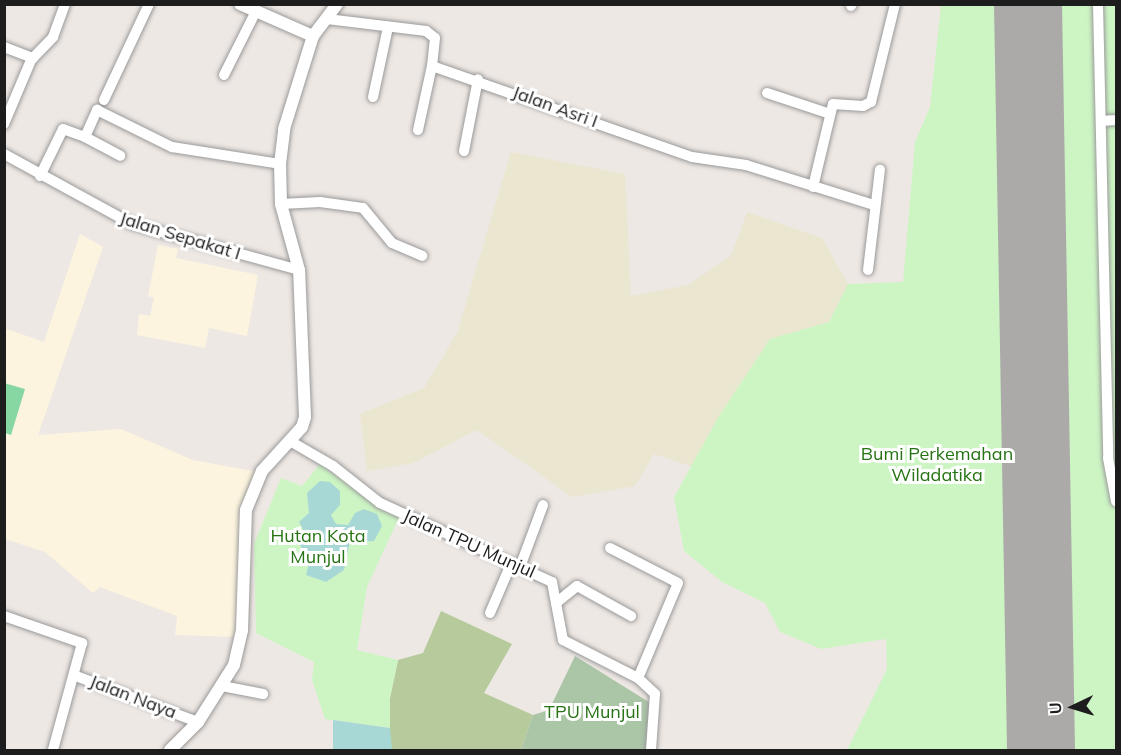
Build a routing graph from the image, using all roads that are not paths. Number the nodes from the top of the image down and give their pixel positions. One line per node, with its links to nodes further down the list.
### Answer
1 (65, 4): 12 (street)
2 (149, 4): 18 (street)
3 (240, 4): 7 (street)
4 (337, 4): 8 (street)
5 (894, 4): 19 (street)
6 (1098, 4): 21 (street)
7 (256, 11): 10 (street); 14 (street)
8 (327, 19): 9 (street); 10 (street)
9 (388, 27): 13 (street); 17 (street)
10 (313, 36): 28 (street)
11 (4, 47): 12 (street)
12 (33, 58): 22 (street)
13 (432, 66): 15 (street, Jalan Asri I); 23 (street)
14 (224, 75)
15 (478, 79): 25 (street); 31 (street, Jalan Asri I)
16 (767, 93): 19 (street)
17 (373, 97)
18 (104, 100)
19 (830, 114): 31 (street)
20 (1116, 120): 21 (street)
21 (1101, 121): 38 (street)
22 (4, 124)
23 (418, 130)
24 (85, 137): 27 (street); 28 (street); 30 (street)
25 (464, 151)
26 (4, 154): 30 (street, Jalan Sepakat I)
27 (120, 156)
28 (280, 164): 32 (street)
29 (880, 170): 33 (street)
30 (40, 176): 35 (street, Jalan Sepakat I)
31 (813, 187): 33 (street, Jalan Asri I)
32 (281, 204): 34 (street); 35 (street)
33 (874, 205): 36 (street)
34 (422, 256)
35 (299, 270): 37 (street)
36 (868, 270)
37 (290, 441): 41 (street, Jalan TPU Munjul); 48 (street)
38 (1116, 501)
39 (543, 505): 41 (street)
40 (610, 548): 47 (street)
41 (515, 565): 42 (street, Jalan TPU Munjul); 43 (street)
42 (556, 603): 45 (street); 47 (street, Jalan TPU Munjul)
43 (490, 613)
44 (4, 616): 46 (street, Jalan Naya)
45 (631, 616)
46 (76, 676): 50 (street, Jalan Naya); 51 (street)
47 (638, 678): 53 (street, Jalan TPU Munjul)
48 (222, 686): 49 (street); 50 (street)
49 (263, 694)
50 (198, 722): 52 (street)
51 (53, 750)
52 (170, 750)
53 (651, 750)

